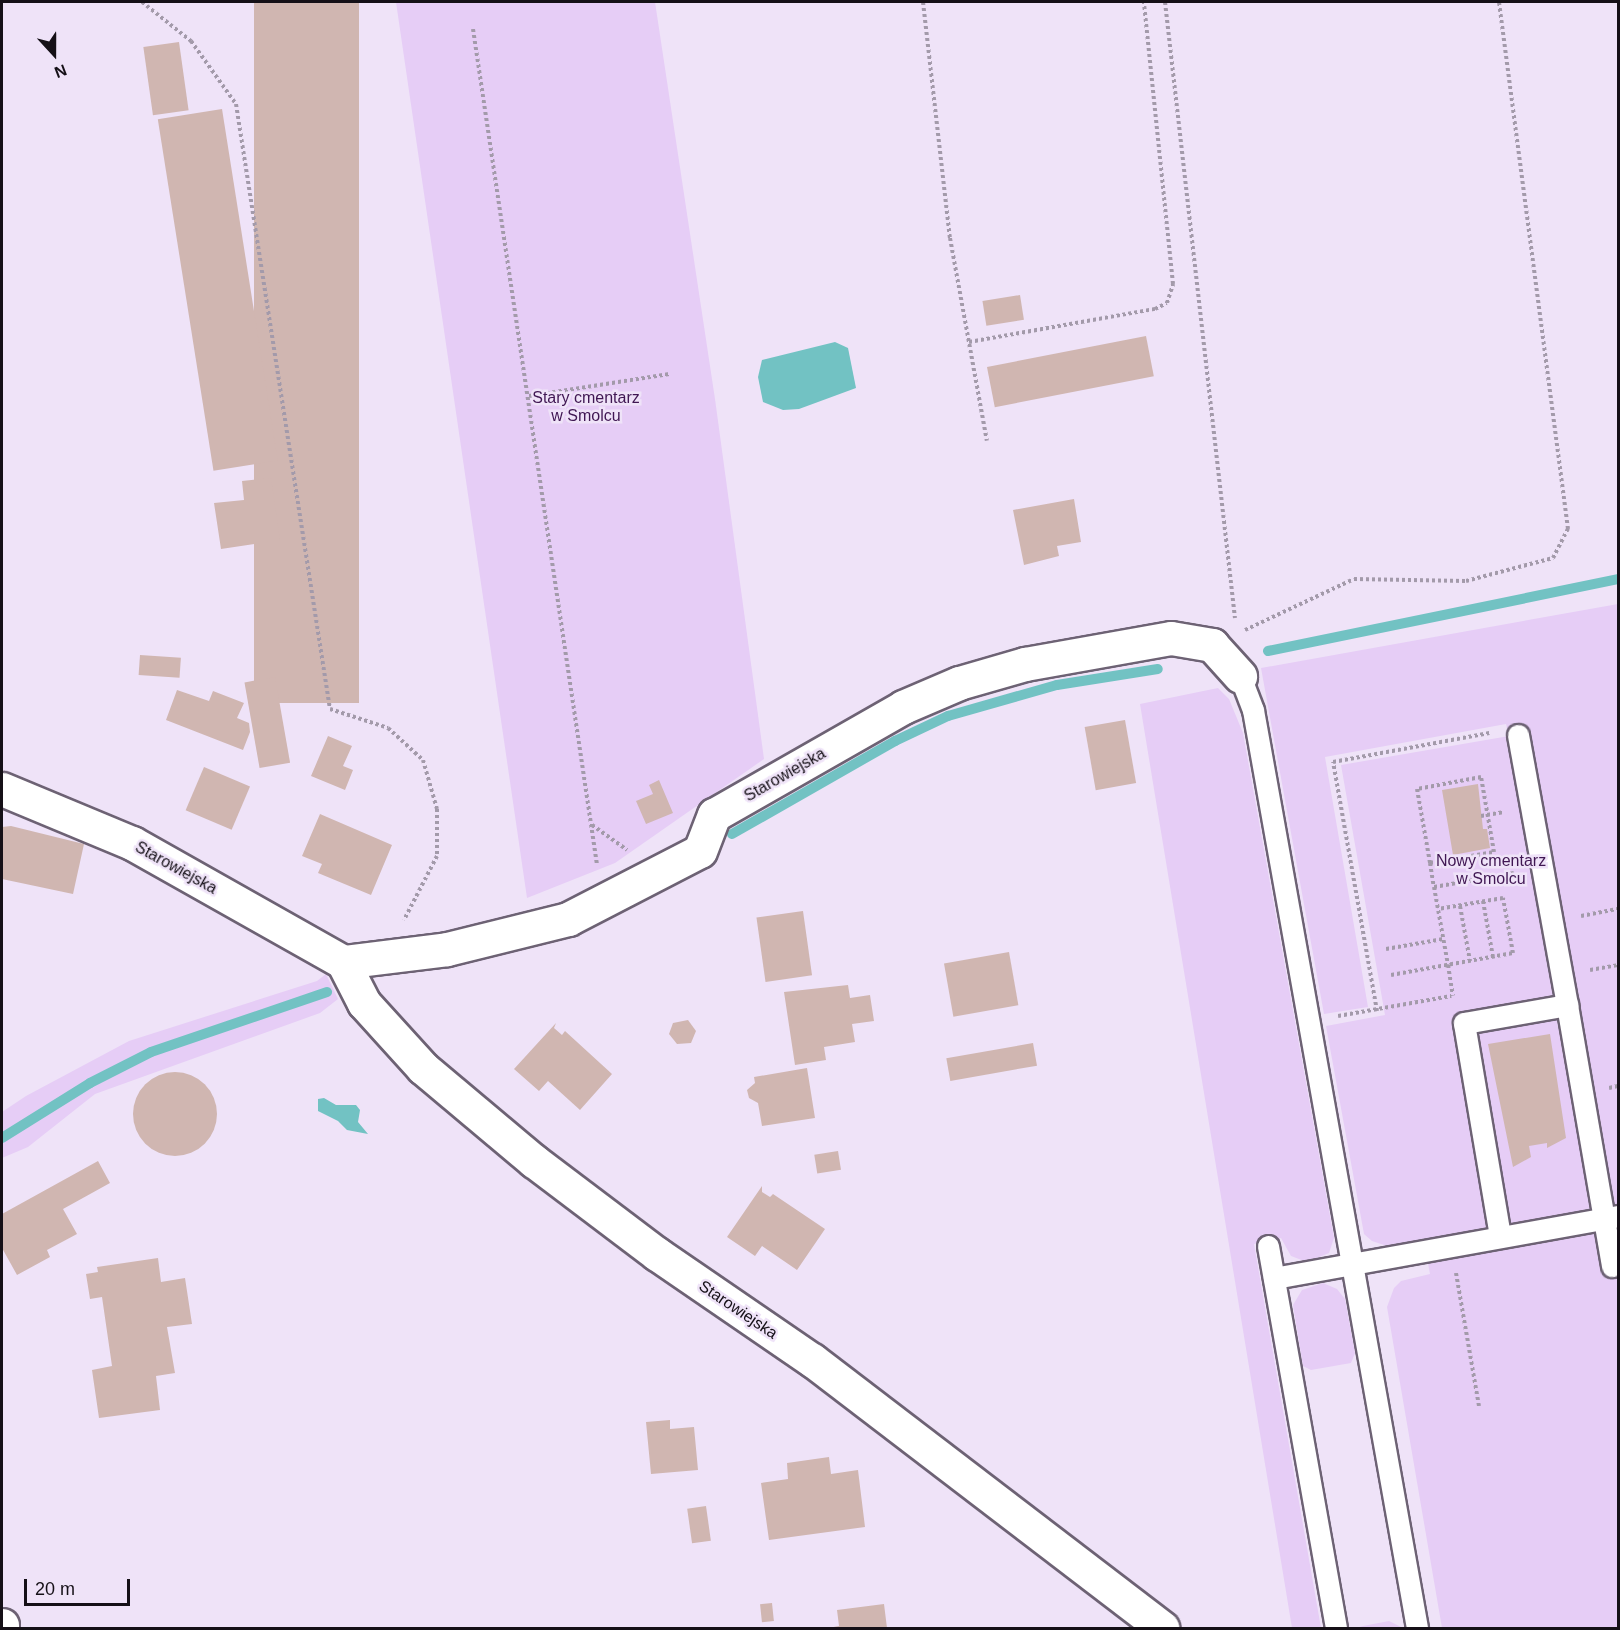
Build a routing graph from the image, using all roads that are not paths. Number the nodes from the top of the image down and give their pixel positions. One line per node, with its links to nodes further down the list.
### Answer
1 (1240, 676): 4 (street, Starowiejska); 9 (lane)
2 (1510, 733): 5 (lane)
3 (2, 789): 4 (street, Starowiejska)
4 (343, 962): 12 (street, Starowiejska)
5 (1567, 1005): 6 (lane); 7 (lane)
6 (1610, 1217): 7 (lane); 10 (lane)
7 (1500, 1236): 9 (lane)
8 (1268, 1246): 11 (lane)
9 (1353, 1263): 11 (lane); 14 (lane)
10 (1612, 1266)
11 (1274, 1278): 13 (lane)
12 (1162, 1629)
13 (1335, 1629)
14 (1417, 1629)

